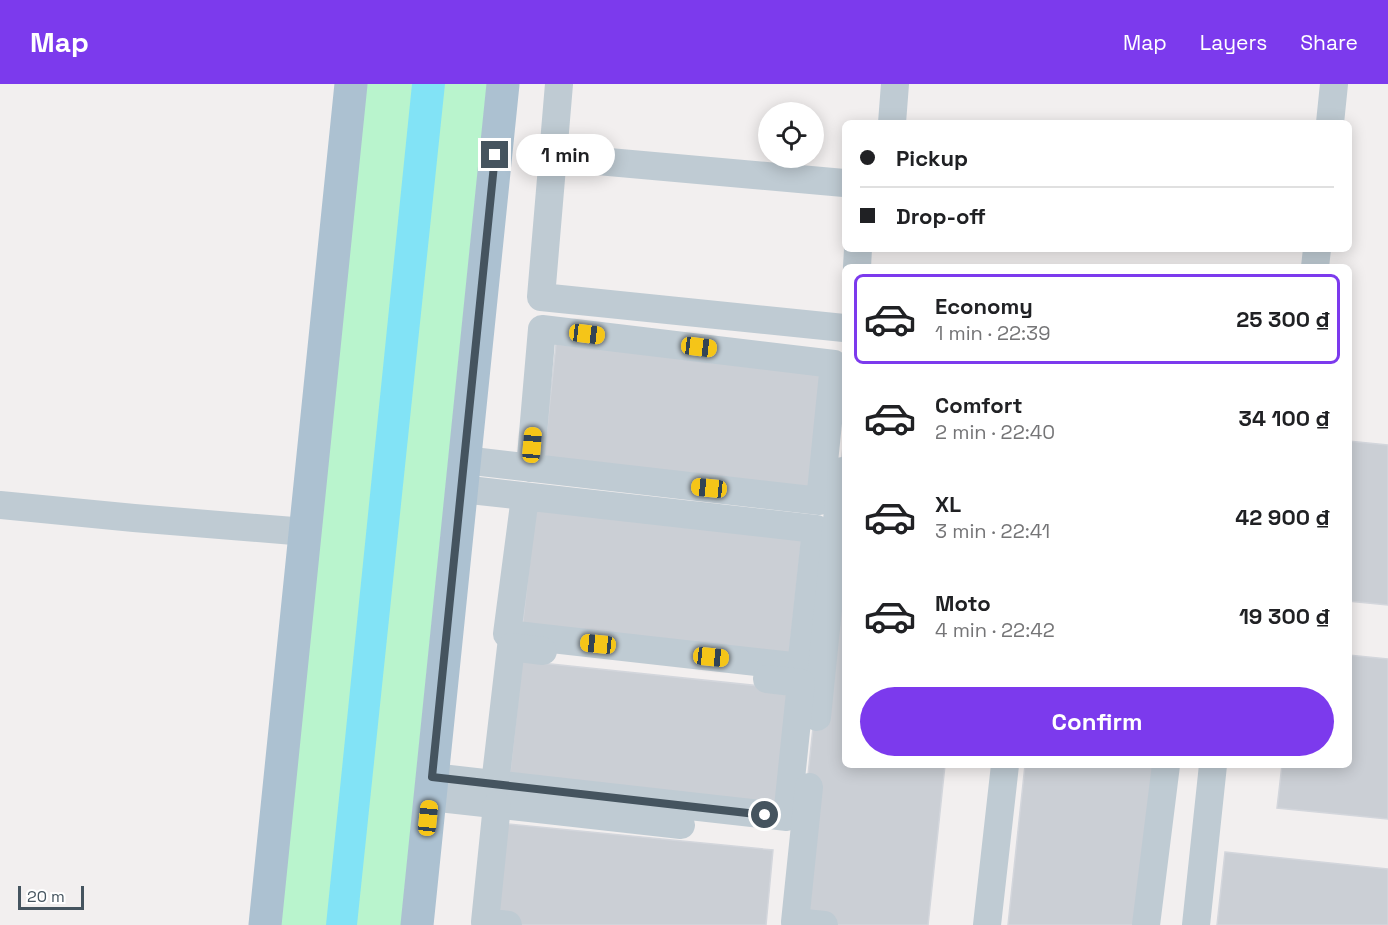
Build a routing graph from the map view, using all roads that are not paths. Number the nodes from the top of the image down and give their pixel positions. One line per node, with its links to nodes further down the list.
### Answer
1 (351, 84): 16 (main road)
2 (503, 84): 13 (main road)
3 (559, 84): 8 (street)
4 (896, 84): 6 (street)
5 (1334, 84): 7 (street)
6 (892, 120)
7 (1330, 120)
8 (553, 157): 9 (street); 10 (street)
9 (842, 183)
10 (842, 328)
11 (530, 468): 11 (street); 13 (street)
12 (842, 470): 27 (street)
13 (463, 475): 14 (street); 21 (main road)
14 (525, 496): 14 (street)
15 (0, 505): 16 (street)
16 (306, 532): 23 (main road)
17 (987, 768): 28 (street)
18 (1005, 768): 29 (street)
19 (1166, 768): 30 (street)
20 (1213, 768): 31 (street)
21 (431, 787): 22 (street); 24 (main road)
22 (496, 794): 22 (street); 25 (street); 26 (street)
23 (265, 925)
24 (417, 925)
25 (508, 925)
26 (776, 925)
27 (824, 925)
28 (971, 925)
29 (987, 925)
30 (1146, 925)
31 (1196, 925)

